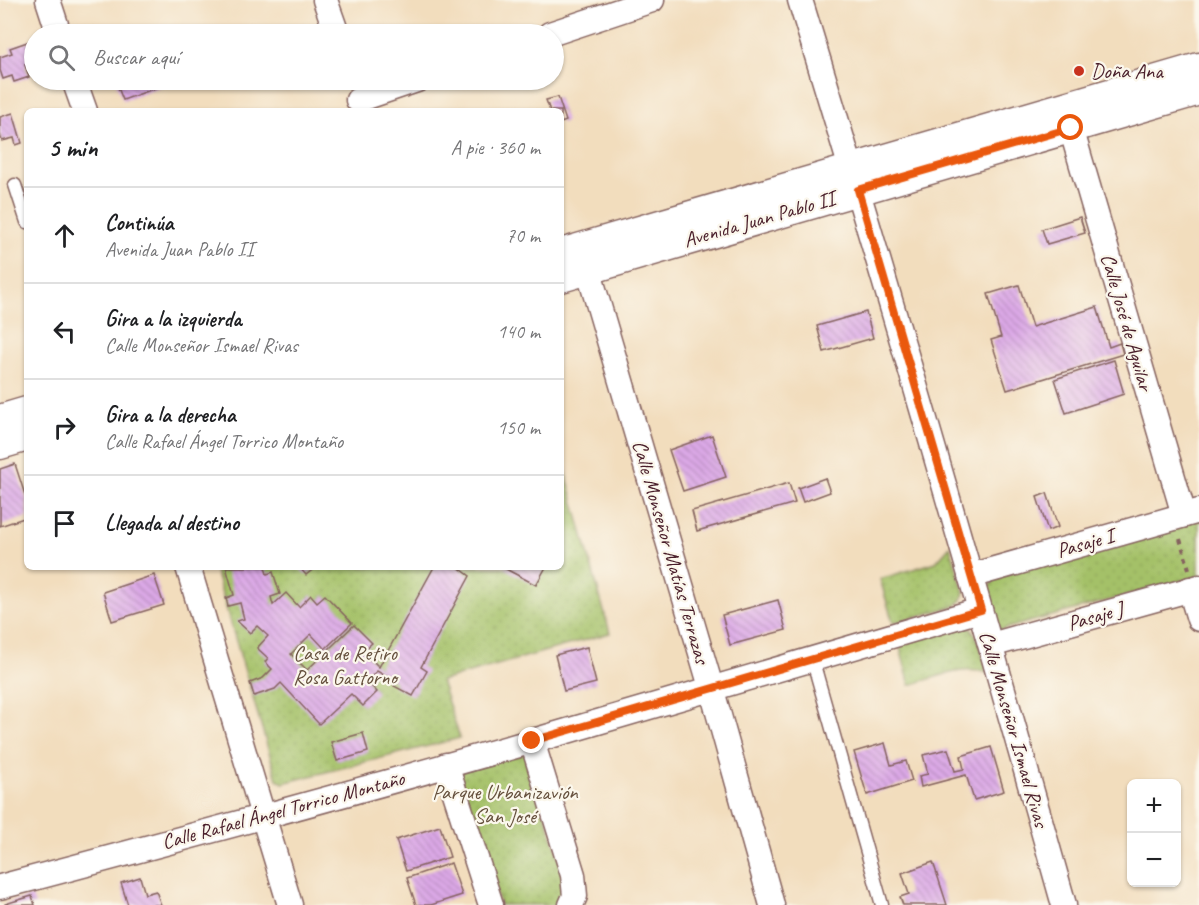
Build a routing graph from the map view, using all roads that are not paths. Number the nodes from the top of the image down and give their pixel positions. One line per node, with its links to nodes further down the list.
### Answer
1 (48, 0): 5 (street)
2 (325, 0): 6 (street)
3 (652, 0): 7 (street)
4 (800, 0): 15 (street, Calle Monseñor Ismael Rivas)
5 (56, 24)
6 (333, 24)
7 (564, 29)
8 (1199, 68): 15 (street, Avenida Juan Pablo II)
9 (78, 90): 13 (street)
10 (382, 90): 12 (street)
11 (1199, 90): 14 (street, Avenida Juan Pablo II)
12 (357, 97)
13 (84, 108)
14 (1071, 128): 15 (street, Avenida Juan Pablo II); 24 (street, Calle José de Aguilar)
15 (855, 179): 18 (street, Avenida Juan Pablo II); 19 (street, Avenida Juan Pablo II); 26 (street, Calle Monseñor Ismael Rivas)
16 (15, 185): 17 (lane)
17 (24, 213)
18 (564, 253)
19 (574, 273): 32 (street, Calle Monseñor Matías Terrazas)
20 (24, 413): 21 (street)
21 (0, 420)
22 (24, 437): 23 (street)
23 (0, 444)
24 (1186, 515): 26 (street, Pasaje I)
25 (189, 570): 35 (street)
26 (970, 576): 28 (street, Calle Monseñor Ismael Rivas)
27 (1195, 588): 29 (street); 30 (street, Pasaje J)
28 (981, 610): 30 (street, Calle Monseñor Ismael Rivas); 31 (street, Calle Rafael Ángel Torrico Montaño)
29 (1199, 619)
30 (991, 645): 42 (street, Calle Monseñor Ismael Rivas)
31 (812, 658): 32 (street, Calle Rafael Ángel Torrico Montaño); 41 (lane)
32 (711, 687): 33 (street, Calle Rafael Ángel Torrico Montaño); 40 (street, Calle Monseñor Matías Terrazas)
33 (532, 741): 34 (street, Calle Rafael Ángel Torrico Montaño); 39 (street)
34 (446, 765): 35 (street, Calle Rafael Ángel Torrico Montaño); 38 (street)
35 (264, 816): 36 (street, Calle Rafael Ángel Torrico Montaño); 37 (street)
36 (0, 887)
37 (290, 905)
38 (491, 905)
39 (571, 905)
40 (772, 905)
41 (882, 905)
42 (1064, 905)

